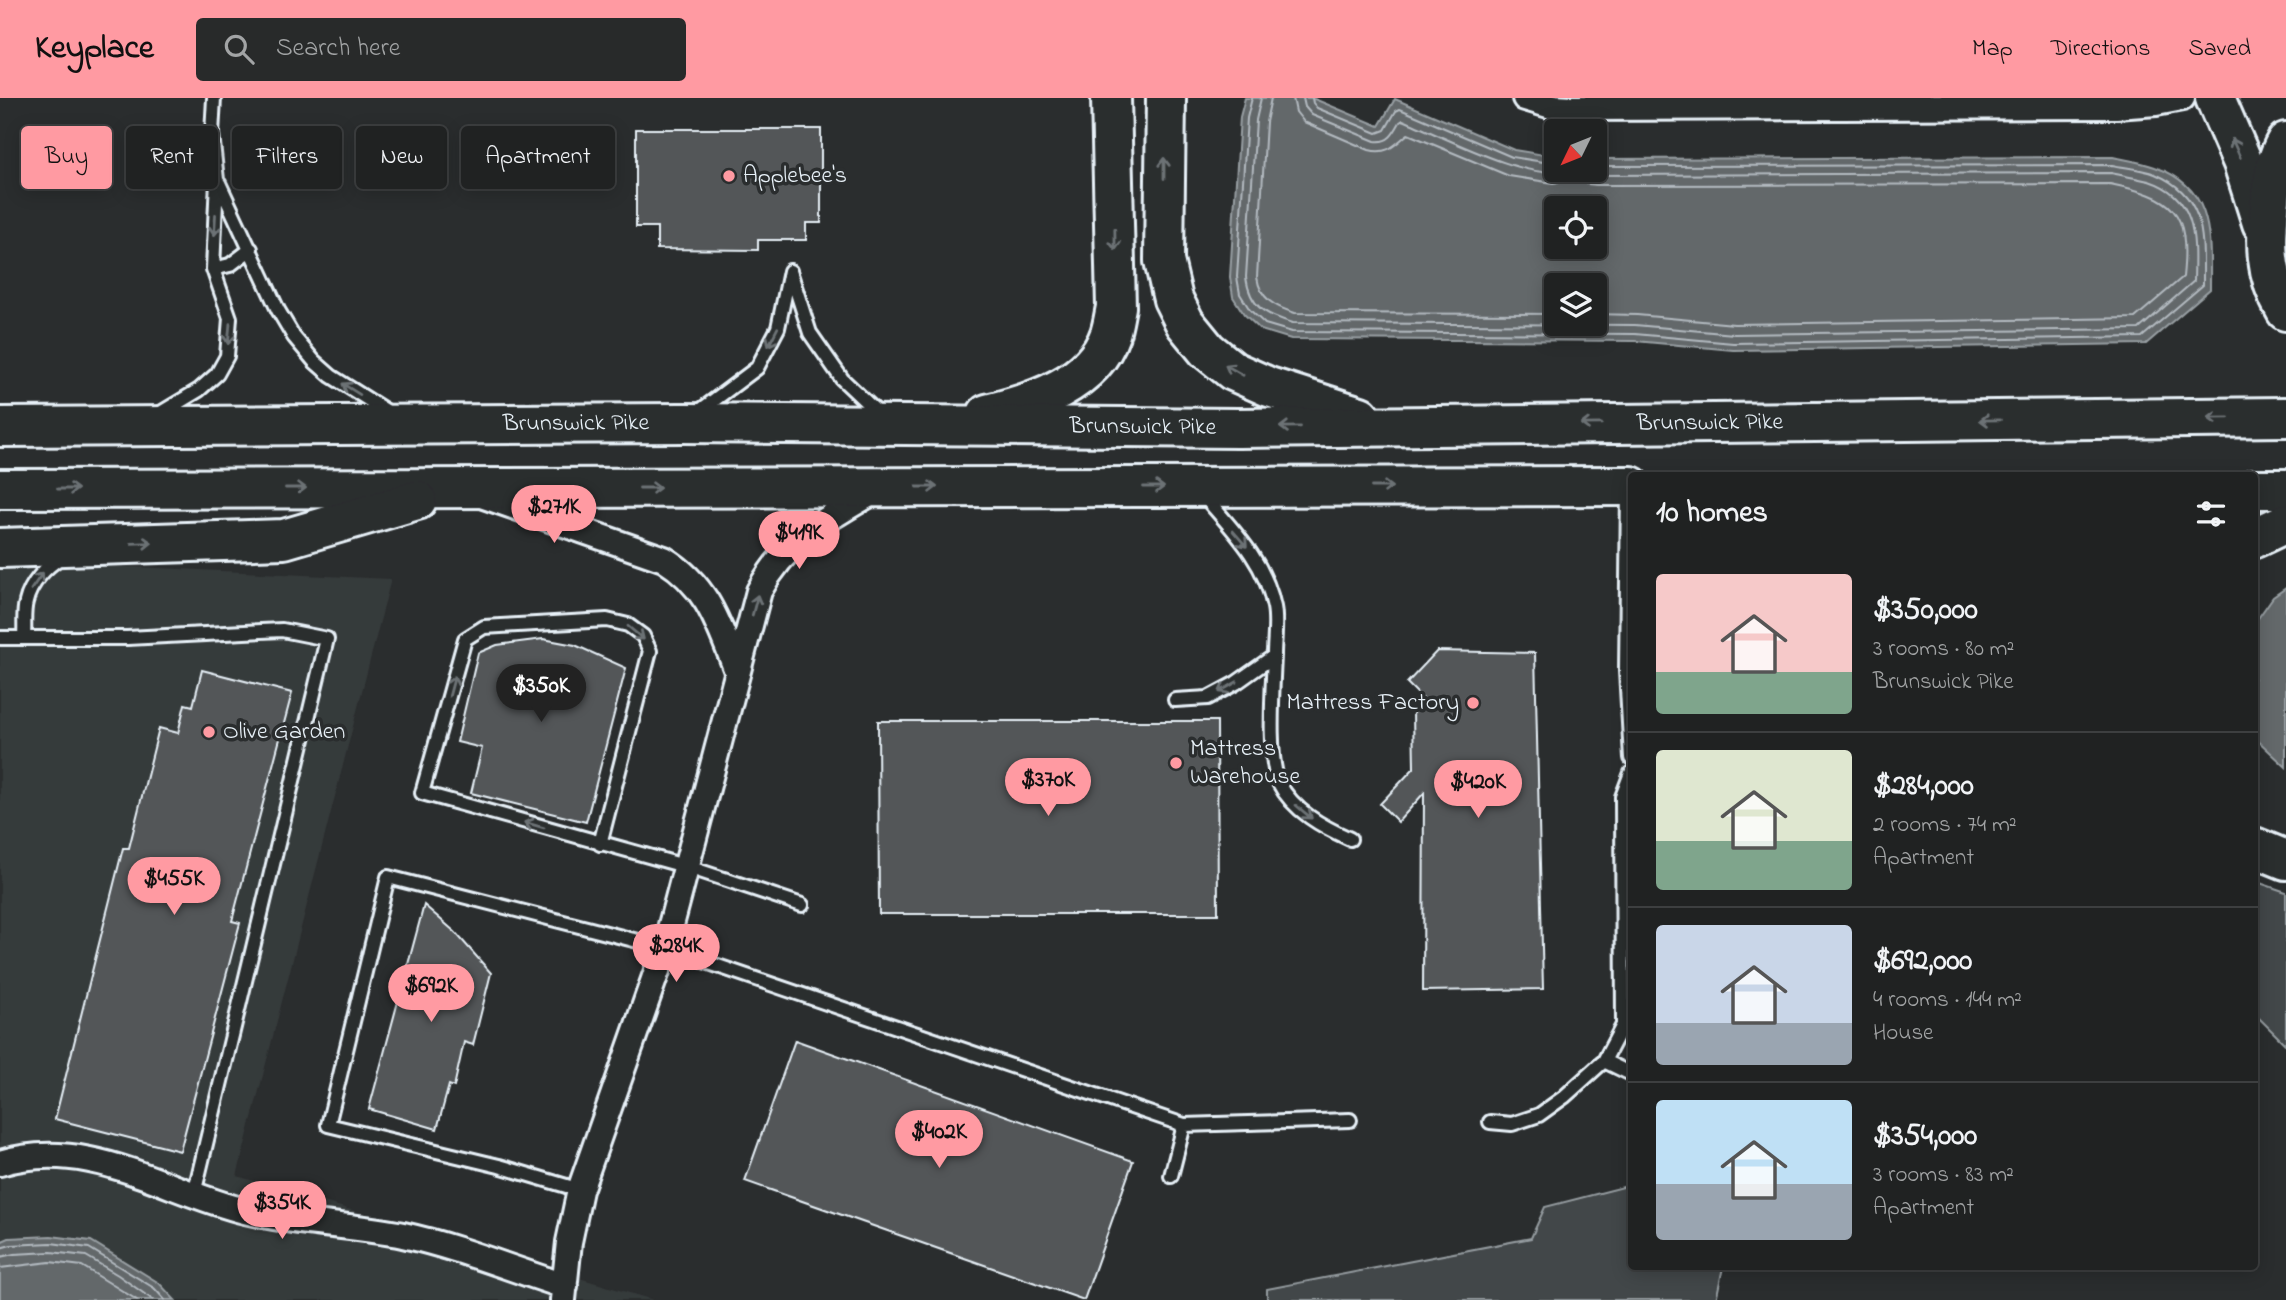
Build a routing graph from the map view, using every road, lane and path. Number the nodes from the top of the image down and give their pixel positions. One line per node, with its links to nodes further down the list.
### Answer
1 (214, 98): 9 (lane)
2 (1525, 98): 7 (street)
3 (2182, 98): 8 (street)
4 (2214, 98): 13 (highway, one-way to 4)
5 (1113, 100): 20 (highway, one-way to 20)
6 (1167, 101): 22 (highway, one-way to 6)
7 (1635, 103): 8 (street)
8 (1740, 103)
9 (212, 126)
10 (2286, 142): 13 (highway)
11 (218, 182): 14 (lane)
12 (216, 189): 15 (lane, one-way to 15)
13 (2266, 235): 16 (highway)
14 (251, 249): 15 (lane); 21 (lane, one-way to 14)
15 (212, 270): 24 (lane, one-way to 24)
16 (2286, 311)
17 (2286, 417): 22 (highway, Brunswick Pike, one-way to 22)
18 (683, 423): 19 (highway, Brunswick Pike); 19 (lane, one-way to 18); 21 (highway, Brunswick Pike)
19 (888, 424): 20 (highway, Brunswick Pike)
20 (938, 424): 22 (highway, Brunswick Pike, one-way to 20)
21 (409, 425): 24 (highway, Brunswick Pike)
22 (1390, 426)
23 (0, 427): 24 (highway, Brunswick Pike)
24 (138, 427)
25 (1628, 486): 27 (highway, one-way to 25)
26 (882, 487): 27 (highway, one-way to 27); 28 (highway, one-way to 26); 40 (street, one-way to 26)
27 (1196, 487): 39 (lane, one-way to 39)
28 (459, 488): 29 (highway, one-way to 28); 34 (highway, one-way to 28); 40 (street)
29 (0, 489)
30 (2258, 489): 31 (highway)
31 (2286, 489)
32 (2286, 523): 33 (highway)
33 (2258, 536)
34 (82, 545): 35 (highway); 37 (lane, one-way to 34)
35 (0, 548)
36 (1628, 578): 42 (lane)
37 (24, 637): 38 (lane); 59 (lane)
38 (0, 638)
39 (1274, 656): 41 (lane, one-way to 41); 44 (lane, one-way to 44)
40 (737, 671): 48 (street)
41 (1175, 700)
42 (1628, 706)
43 (1628, 781): 51 (lane)
44 (1350, 839)
45 (600, 844): 45 (lane, one-way to 45); 48 (lane)
46 (2258, 848): 47 (highway)
47 (2286, 859)
48 (688, 867): 49 (lane); 50 (street)
49 (802, 905)
50 (665, 948): 55 (lane); 58 (street); 58 (lane)
51 (1604, 1061): 52 (lane); 54 (lane)
52 (1628, 1073)
53 (1350, 1120): 55 (lane)
54 (1490, 1122)
55 (1184, 1125): 57 (lane)
56 (0, 1163): 59 (street)
57 (1171, 1177)
58 (580, 1190): 60 (street)
59 (194, 1194): 60 (street)
60 (564, 1293)

